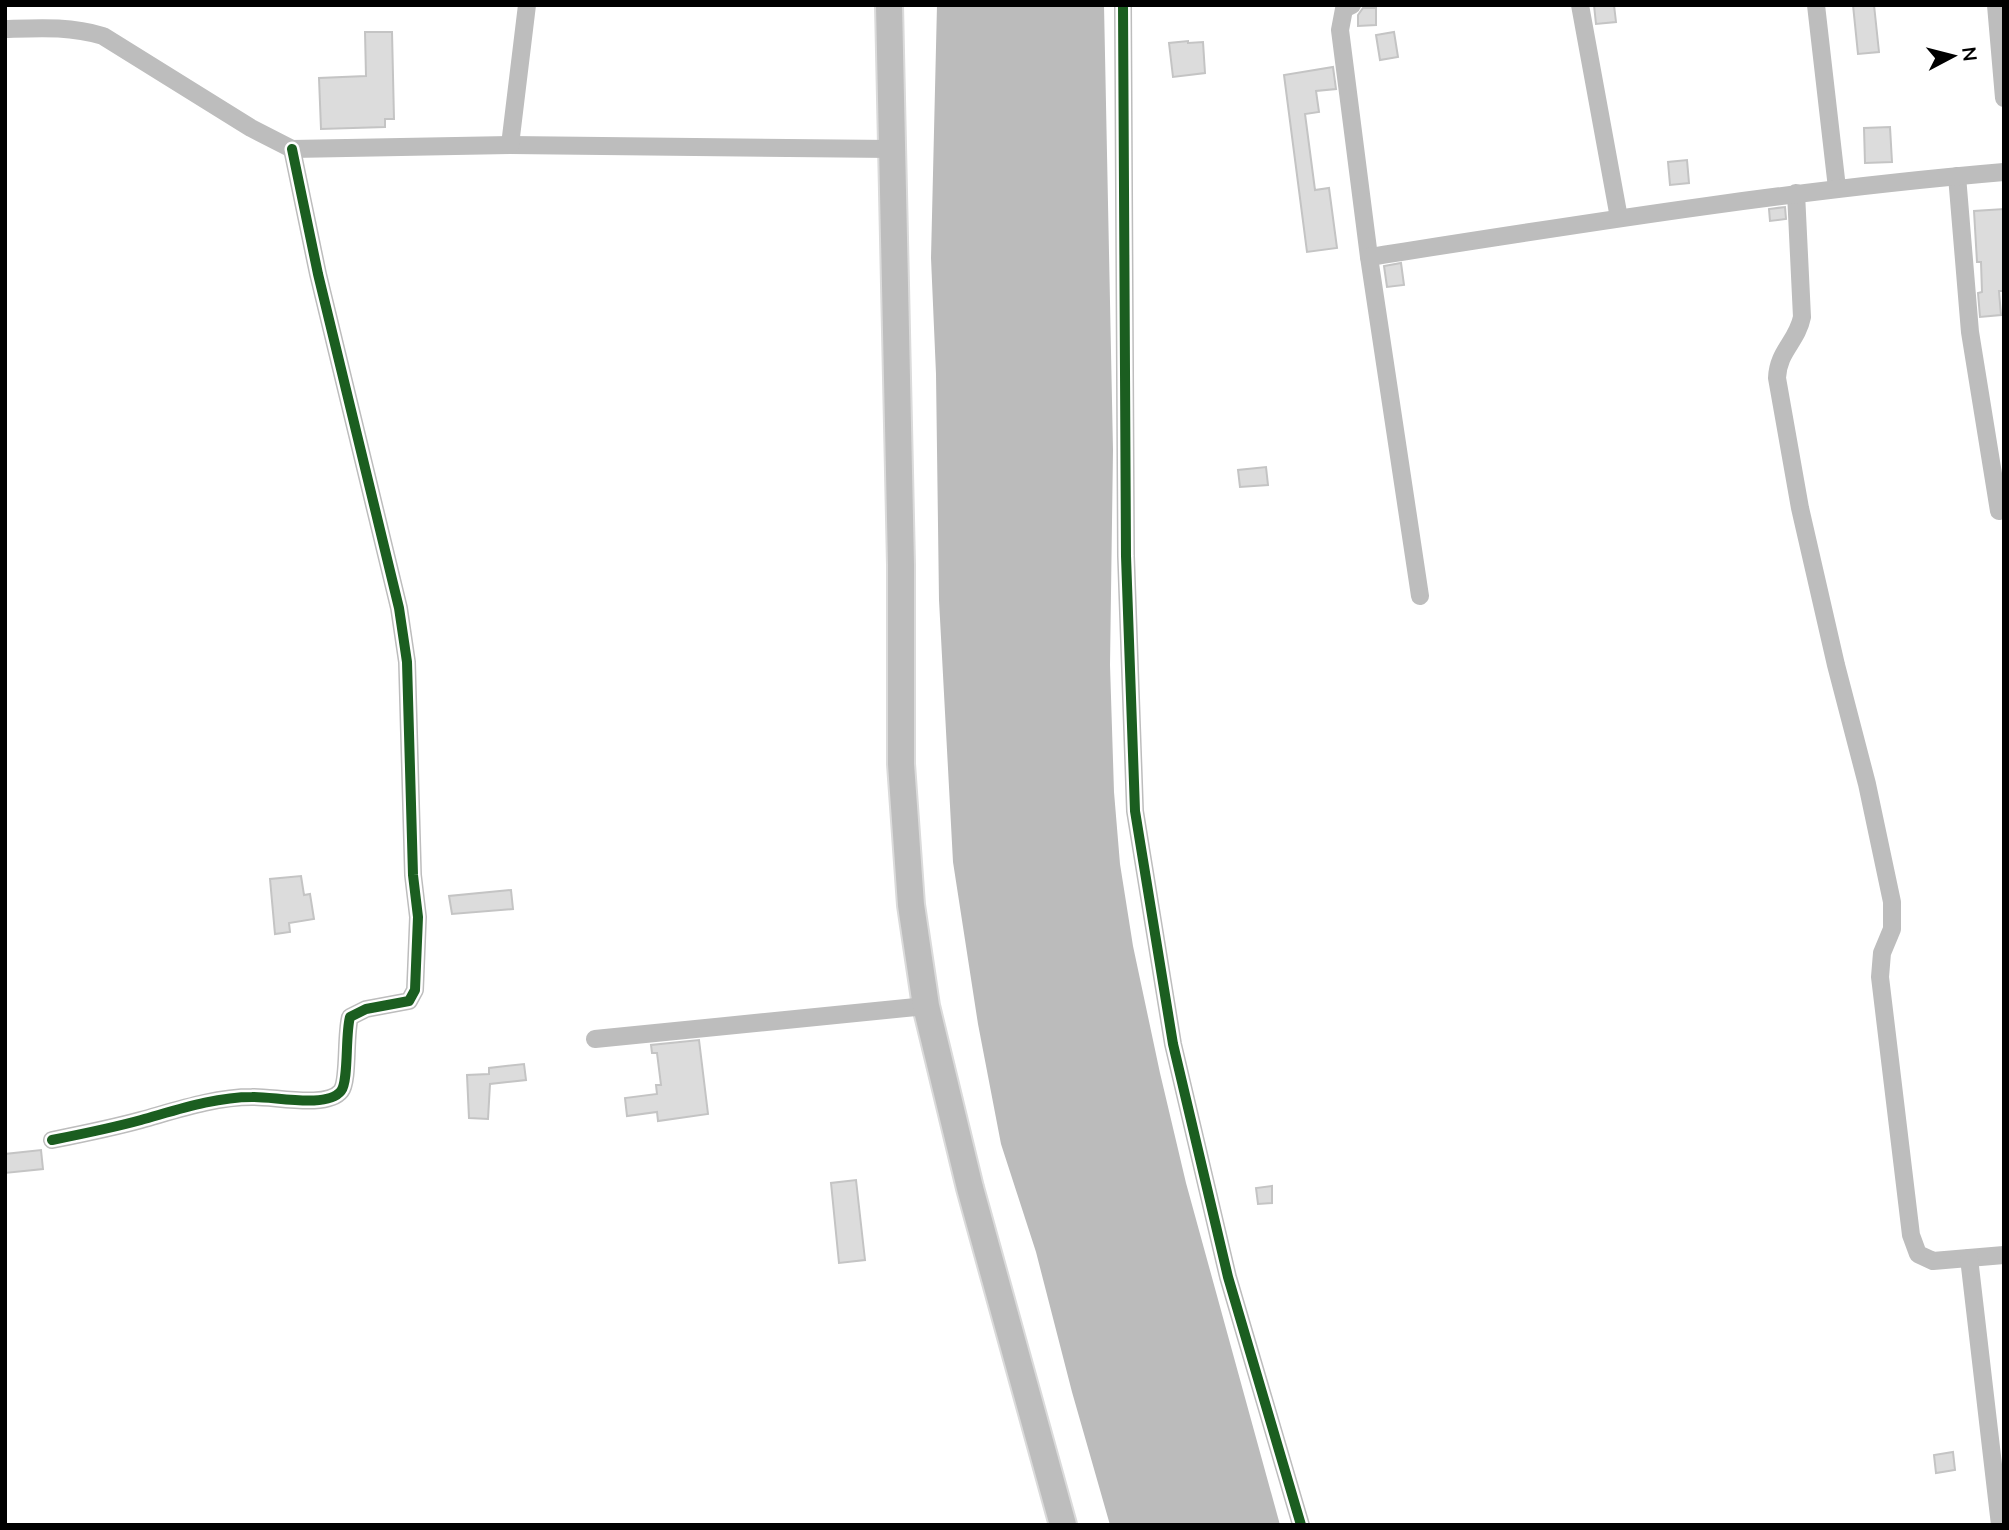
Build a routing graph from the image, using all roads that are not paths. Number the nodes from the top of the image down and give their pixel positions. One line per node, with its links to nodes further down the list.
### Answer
1 (527, 5): 10 (street)
2 (888, 5): 12 (main road)
3 (1123, 5): 27 (street)
4 (1352, 5): 18 (street)
5 (1580, 5): 17 (street)
6 (1816, 5): 15 (street)
7 (1996, 5): 9 (street)
8 (5, 29): 11 (street)
9 (2004, 98)
10 (510, 145): 11 (street); 12 (street)
11 (292, 149): 23 (street)
12 (892, 149): 21 (main road)
13 (2004, 172): 14 (street)
14 (1957, 176): 15 (street); 19 (street)
15 (1837, 188): 16 (street)
16 (1796, 193): 17 (street); 25 (street)
17 (1619, 218): 18 (street)
18 (1369, 257): 20 (street)
19 (1999, 511)
20 (1420, 596)
21 (926, 1006): 22 (street); 26 (main road)
22 (595, 1040)
23 (52, 1140)
24 (2004, 1255): 25 (street)
25 (1969, 1258): 28 (street)
26 (1063, 1525)
27 (1301, 1525)
28 (2000, 1525)

